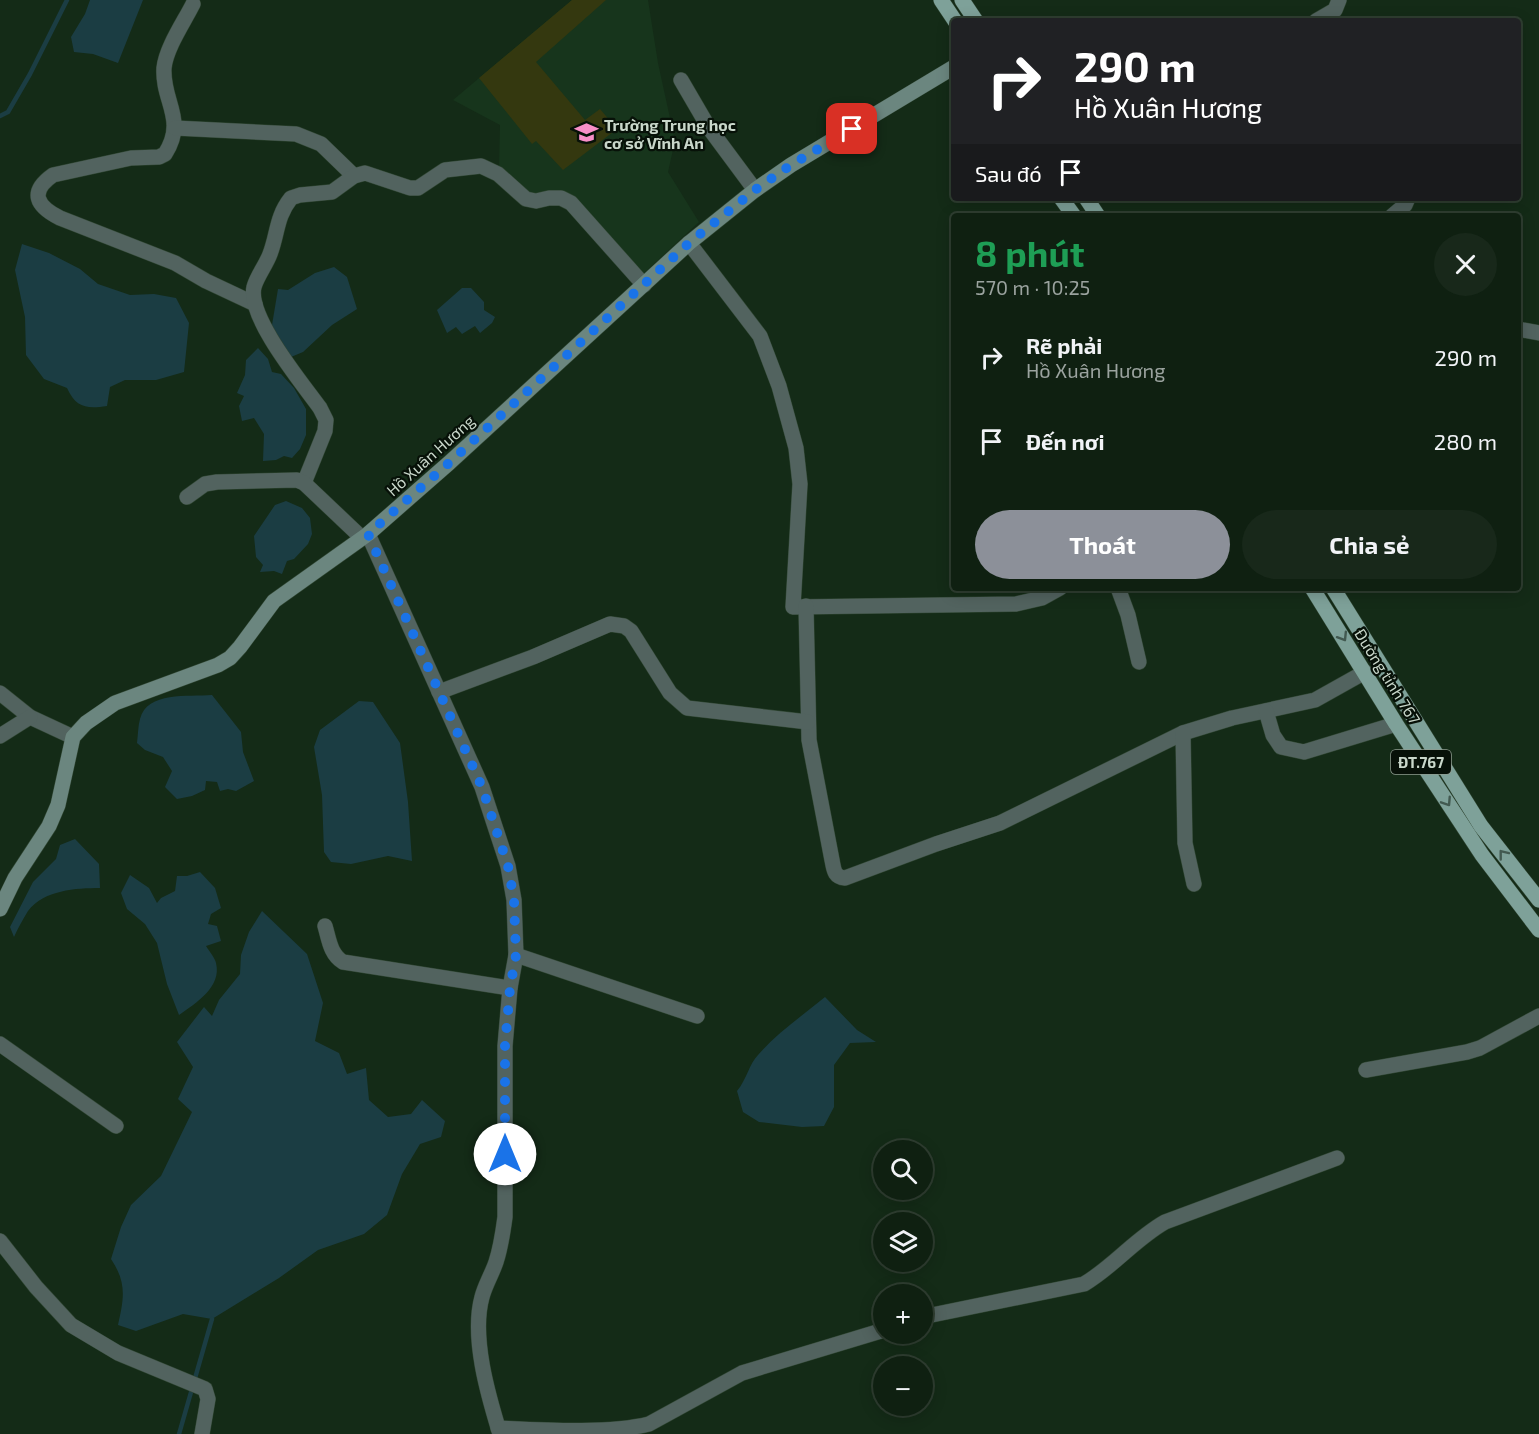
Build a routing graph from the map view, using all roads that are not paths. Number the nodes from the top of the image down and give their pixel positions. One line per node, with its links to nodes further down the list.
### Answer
1 (941, 0): 5 (main road)
2 (962, 0): 6 (main road)
3 (1339, 0): 7 (street)
4 (193, 4): 10 (street)
5 (953, 18)
6 (974, 18)
7 (1321, 18)
8 (951, 69): 12 (street, Hồ Xuân Hương)
9 (681, 80): 12 (street)
10 (176, 128): 11 (street); 17 (street)
11 (354, 176): 16 (street); 17 (street)
12 (755, 190): 15 (street, Hồ Xuân Hương)
13 (1407, 201): 14 (street)
14 (1396, 213)
15 (689, 243): 16 (street, Hồ Xuân Hương); 27 (street)
16 (644, 285): 22 (street, Hồ Xuân Hương)
17 (255, 304): 20 (street)
18 (1521, 330): 19 (street)
19 (1539, 333)
20 (304, 483): 21 (street); 22 (street)
21 (187, 497)
22 (365, 536): 30 (street); 38 (street, Hồ Xuân Hương)
23 (1055, 591): 27 (street)
24 (1119, 591): 28 (street)
25 (1314, 591): 29 (main road, Đường tỉnh 767 / ĐT.767, one-way to 29)
26 (1334, 591): 40 (main road, Đường tỉnh 767 / ĐT.767, one-way to 26)
27 (806, 606): 34 (street)
28 (1139, 662)
29 (1365, 672): 32 (street); 35 (main road, Đường tỉnh 767 / ĐT.767)
30 (439, 692): 34 (street); 44 (street)
31 (0, 693): 33 (street)
32 (1266, 711): 35 (street); 36 (street)
33 (30, 717): 37 (street); 38 (street)
34 (808, 722): 36 (street)
35 (1396, 724): 43 (main road, Đường tỉnh 767 / ĐT.767, one-way to 43)
36 (1183, 733): 39 (street)
37 (0, 736)
38 (73, 737): 41 (street)
39 (1194, 884)
40 (1539, 900)
41 (0, 909)
42 (325, 926): 45 (street)
43 (1539, 930)
44 (516, 955): 45 (street); 46 (street)
45 (510, 988): 55 (street)
46 (697, 1016)
47 (1539, 1016): 49 (street)
48 (0, 1044): 50 (street)
49 (1366, 1070)
50 (116, 1126)
51 (1337, 1158): 53 (street)
52 (0, 1242): 56 (street)
53 (933, 1315)
54 (873, 1333): 55 (street)
55 (499, 1431)
56 (202, 1434)

